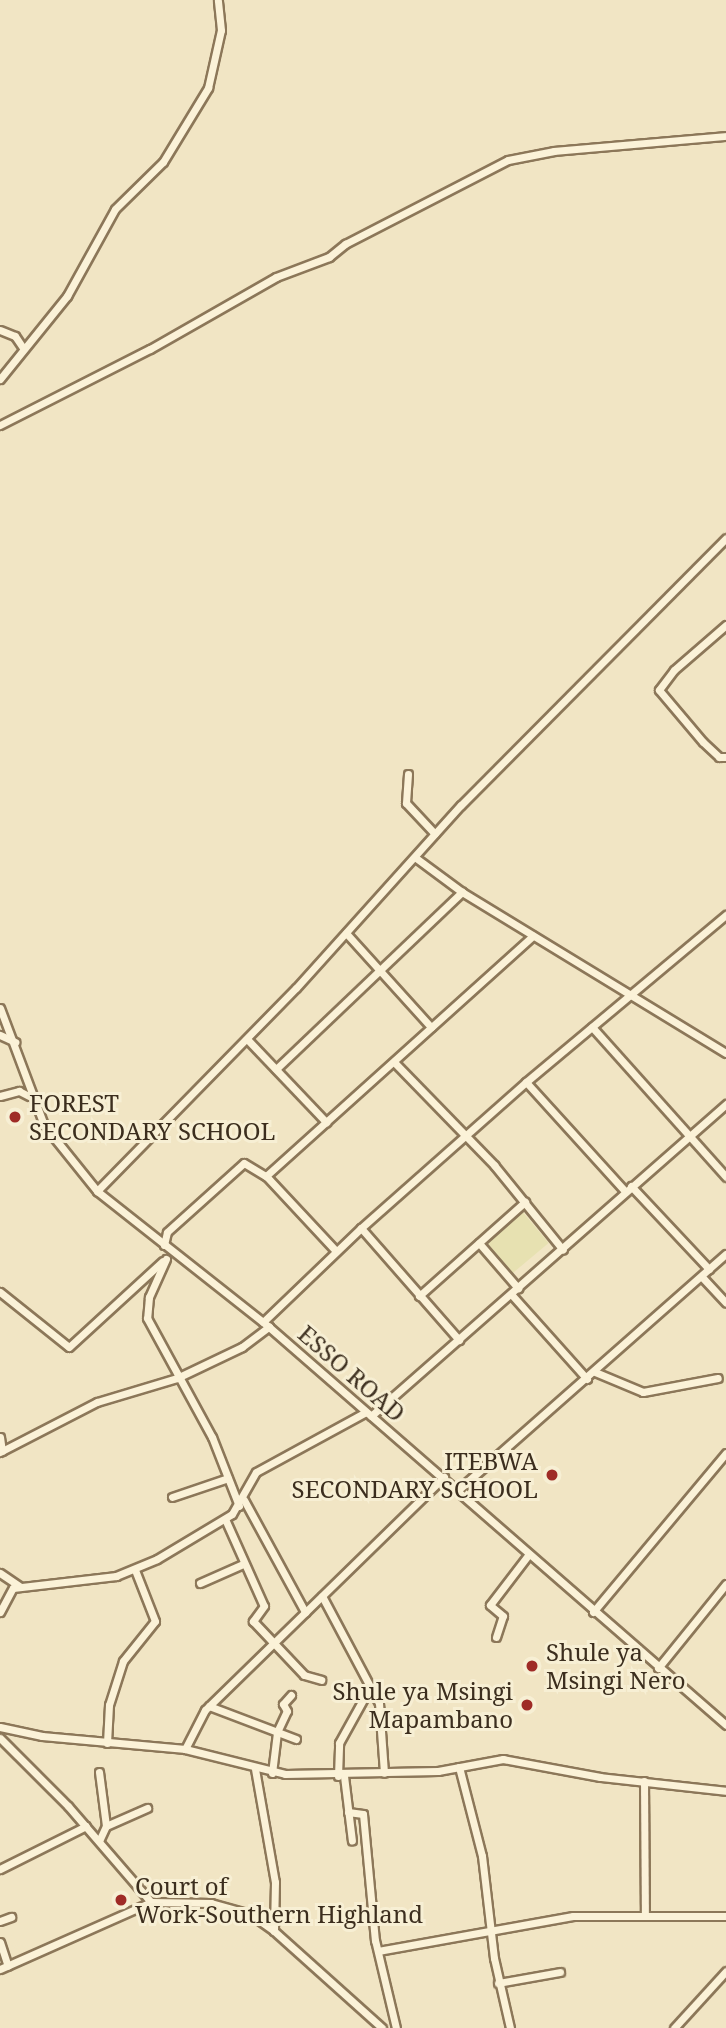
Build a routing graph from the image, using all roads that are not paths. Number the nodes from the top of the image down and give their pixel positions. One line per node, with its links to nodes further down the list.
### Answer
1 (218, 0): 4 (street)
2 (726, 136): 6 (street)
3 (0, 330): 4 (street)
4 (23, 348): 5 (street)
5 (0, 379)
6 (0, 425)
7 (726, 538): 11 (street)
8 (726, 625): 9 (street)
9 (726, 757)
10 (408, 774): 11 (street)
11 (435, 834): 12 (street)
12 (416, 858): 13 (street); 15 (street)
13 (462, 892): 16 (street); 17 (street)
14 (726, 915): 18 (street)
15 (346, 933): 17 (street); 23 (street)
16 (533, 936): 18 (street); 20 (street)
17 (378, 969): 20 (street); 27 (street)
18 (629, 996): 21 (street); 25 (street)
19 (0, 1008): 24 (street, ESSO ROAD)
20 (431, 1027): 26 (street)
21 (592, 1027): 28 (street); 33 (street)
22 (0, 1035): 24 (street)
23 (247, 1039): 27 (street); 38 (street)
24 (16, 1042): 30 (street, ESSO ROAD)
25 (726, 1053)
26 (394, 1062): 32 (street); 34 (street)
27 (276, 1069): 32 (street)
28 (526, 1082): 34 (street); 37 (street)
29 (0, 1096): 30 (street)
30 (29, 1096): 38 (street, ESSO ROAD)
31 (726, 1104): 33 (street)
32 (326, 1122): 35 (street)
33 (690, 1135): 36 (street); 37 (street)
34 (467, 1136): 39 (street); 40 (street)
35 (266, 1176): 42 (street); 44 (street)
36 (726, 1177)
37 (628, 1188): 43 (street); 48 (street)
38 (97, 1191): 42 (street, ESSO ROAD)
39 (525, 1202): 41 (street); 43 (street)
40 (361, 1228): 44 (street); 53 (street)
41 (479, 1243): 50 (street); 53 (street)
42 (164, 1245): 45 (street, ESSO ROAD)
43 (563, 1250): 50 (street)
44 (336, 1251): 55 (street)
45 (172, 1252): 47 (street); 55 (street, ESSO ROAD)
46 (726, 1254): 48 (street)
47 (166, 1259): 51 (street); 58 (street)
48 (709, 1269): 49 (street)
49 (702, 1277): 54 (street); 57 (street)
50 (518, 1288): 52 (street)
51 (0, 1293)
52 (512, 1294): 56 (street); 60 (street)
53 (419, 1296): 56 (street)
54 (726, 1303)
55 (266, 1325): 58 (street); 61 (street, ESSO ROAD)
56 (459, 1340): 61 (street)
57 (595, 1372): 59 (street); 60 (street)
58 (177, 1378): 63 (street); 66 (street)
59 (718, 1378)
60 (587, 1379): 67 (street)
61 (369, 1414): 65 (street, ESSO ROAD); 69 (street)
62 (0, 1437): 63 (street)
63 (1, 1451)
64 (726, 1453): 81 (street)
65 (444, 1477): 67 (street, ESSO ROAD); 78 (street)
66 (228, 1478): 68 (street); 69 (street)
67 (458, 1490): 71 (street, ESSO ROAD)
68 (172, 1497)
69 (241, 1503): 70 (street); 80 (street)
70 (225, 1519): 72 (street); 73 (street)
71 (529, 1554): 81 (street, ESSO ROAD); 82 (street)
72 (243, 1564): 75 (street); 83 (street)
73 (135, 1570): 77 (street); 95 (street)
74 (0, 1573): 77 (street)
75 (200, 1583)
76 (726, 1584): 84 (street)
77 (19, 1586): 79 (street)
78 (322, 1596): 80 (street); 86 (street)
79 (0, 1612)
80 (306, 1612): 83 (street)
81 (593, 1612): 84 (street, ESSO ROAD)
82 (496, 1637)
83 (272, 1644): 85 (street); 88 (street)
84 (658, 1668): 90 (street, ESSO ROAD)
85 (321, 1679)
86 (370, 1687): 101 (street); 102 (street)
87 (291, 1695): 92 (street)
88 (209, 1706): 92 (street); 96 (street)
89 (726, 1711): 90 (street)
90 (723, 1722)
91 (0, 1727): 95 (street)
92 (277, 1732): 94 (street); 100 (street)
93 (0, 1738): 107 (street)
94 (296, 1739)
95 (107, 1742): 96 (street)
96 (185, 1749): 98 (street)
97 (459, 1767): 101 (street); 103 (street); 117 (street)
98 (256, 1769): 100 (street); 118 (street)
99 (99, 1772): 108 (street)
100 (272, 1773): 102 (street)
101 (384, 1773): 102 (street)
102 (341, 1776): 106 (street)
103 (644, 1781): 104 (street); 113 (street)
104 (726, 1791)
105 (147, 1808): 108 (street)
106 (348, 1812): 110 (street); 120 (street)
107 (86, 1826): 109 (street); 111 (street)
108 (107, 1826): 109 (street)
109 (99, 1840): 112 (street)
110 (352, 1841)
111 (0, 1868)
112 (151, 1902): 118 (street); 121 (street)
113 (645, 1914): 114 (street); 117 (street)
114 (726, 1916)
115 (11, 1917): 116 (street)
116 (0, 1921)
117 (491, 1928): 120 (street); 124 (street)
118 (274, 1931): 125 (street)
119 (0, 1942): 121 (street)
120 (378, 1951): 126 (street)
121 (4, 1967)
122 (726, 1971): 128 (street)
123 (560, 1972): 124 (street)
124 (498, 1983): 127 (street)
125 (382, 2028)
126 (396, 2028)
127 (510, 2028)
128 (674, 2028)

